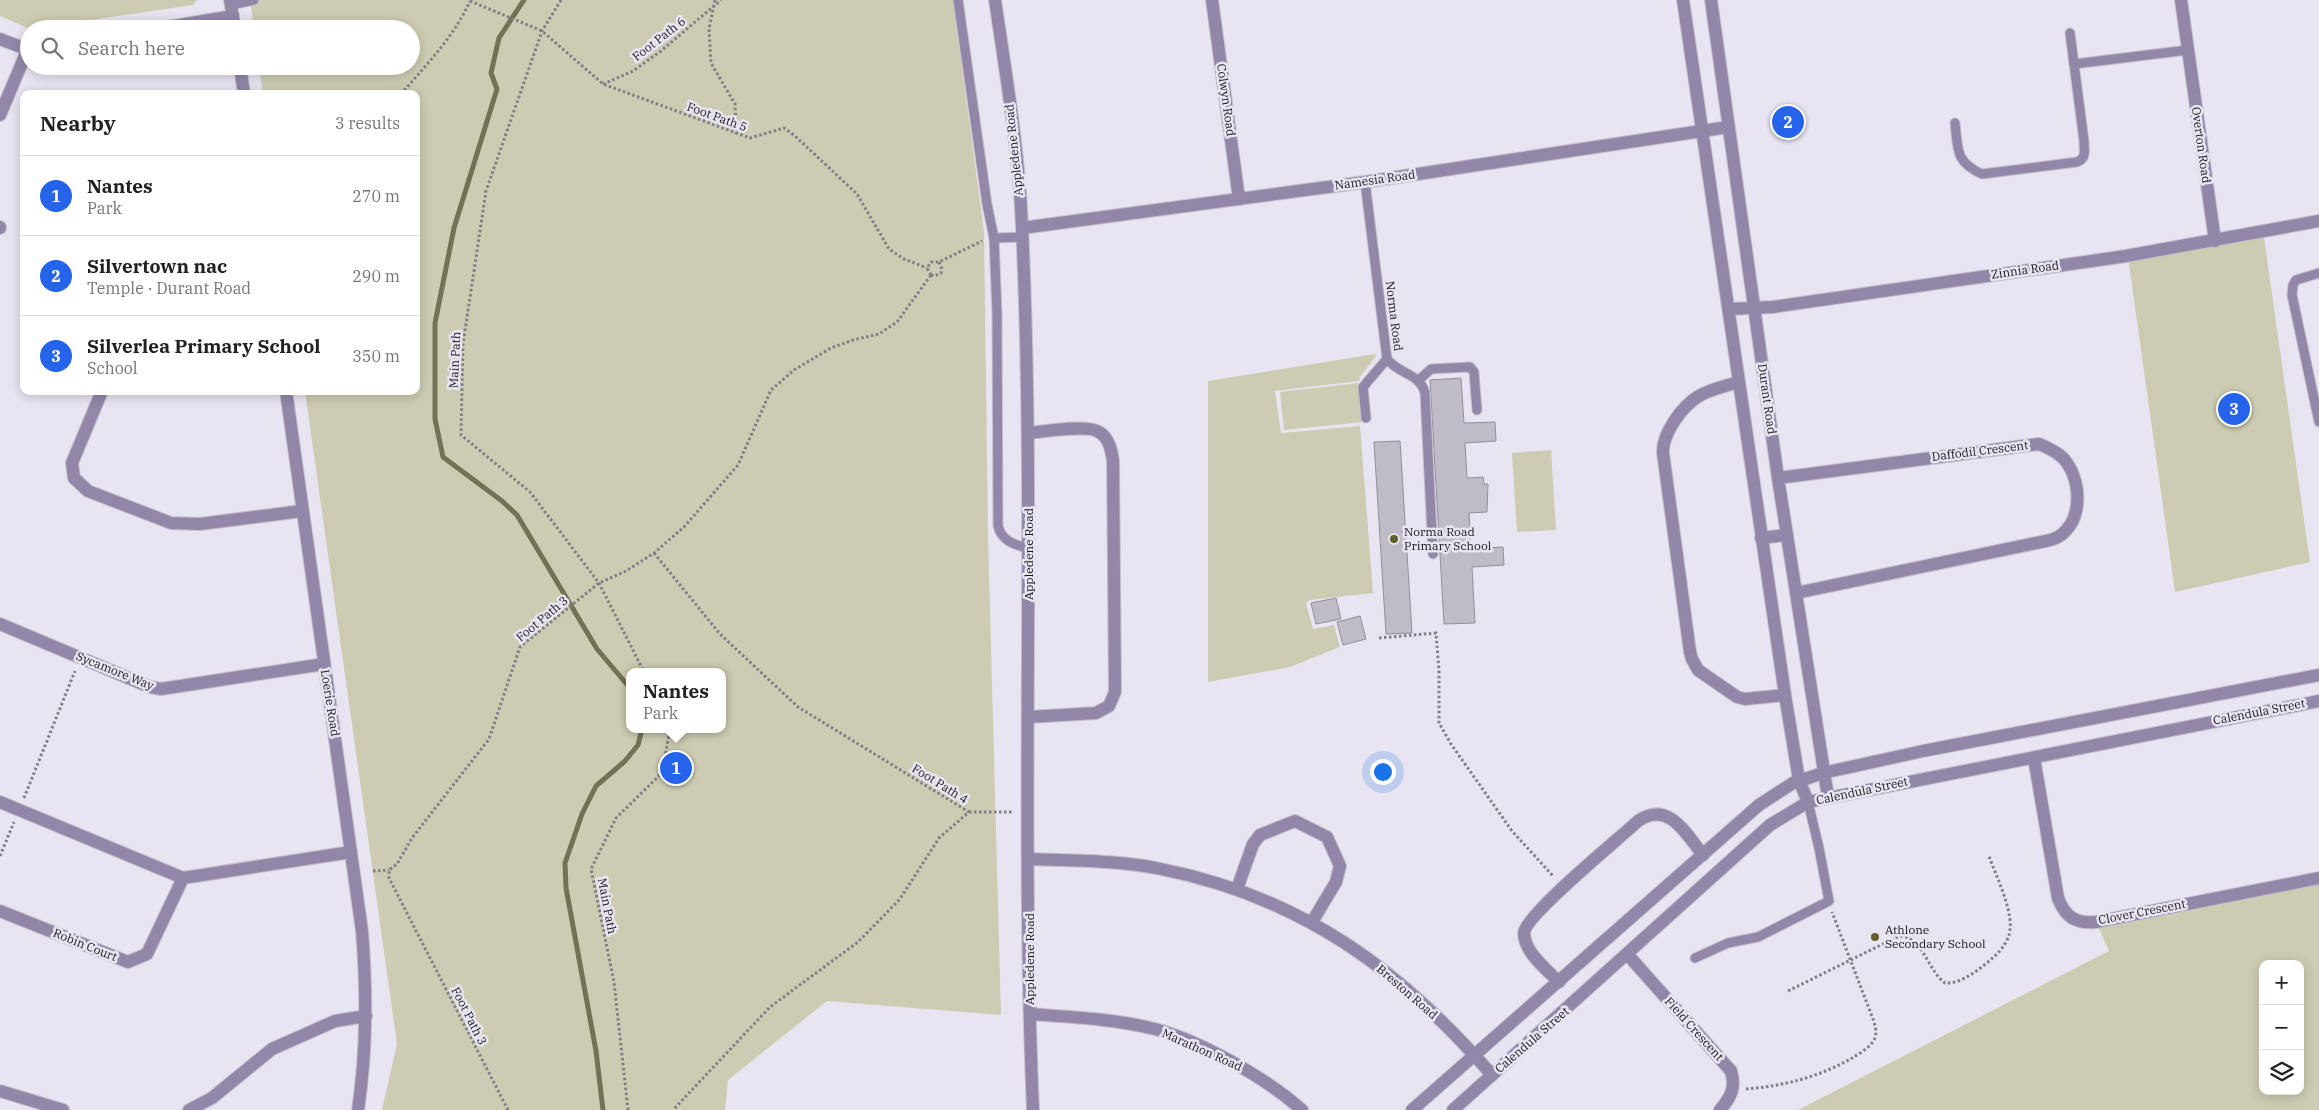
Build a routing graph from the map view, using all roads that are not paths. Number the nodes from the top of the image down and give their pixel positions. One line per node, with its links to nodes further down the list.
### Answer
1 (254, 0): 8 (lane)
2 (958, 0): 26 (lane)
3 (995, 0): 25 (street, Appledene Road)
4 (1212, 0): 23 (street, Colwyn Road)
5 (1683, 0): 21 (street, Durant Road)
6 (1711, 0): 20 (street, Durant Road)
7 (2181, 0): 13 (street, Overton Road)
8 (232, 12): 9 (street)
9 (196, 20)
10 (2070, 33): 14 (lane)
11 (0, 39): 12 (street)
12 (20, 47)
13 (2188, 50): 14 (lane); 27 (street, Overton Road)
14 (2074, 64): 19 (lane)
15 (20, 68): 18 (street)
16 (241, 75): 17 (street)
17 (243, 90)
18 (0, 114)
19 (1955, 123)
20 (1728, 126): 21 (street, Namesia Road); 29 (street, Durant Road)
21 (1702, 131): 22 (street, Namesia Road); 30 (street, Durant Road)
22 (1365, 182): 23 (street, Namesia Road); 31 (lane, Norma Road)
23 (1240, 199): 25 (street, Namesia Road)
24 (2319, 221): 27 (street, Zinnia Road)
25 (1022, 232): 26 (lane); 39 (street, Appledene Road)
26 (994, 238): 44 (lane)
27 (2215, 241): 29 (street, Zinnia Road)
28 (2319, 273): 38 (lane)
29 (1755, 308): 30 (street, Zinnia Road); 40 (street, Durant Road)
30 (1729, 309): 33 (street, Durant Road)
31 (1387, 360): 32 (lane, Norma Road); 37 (lane)
32 (1419, 380): 36 (lane); 45 (lane)
33 (1739, 382): 43 (street, Durant Road); 50 (street, Durant Road)
34 (100, 395): 41 (street)
35 (287, 395): 41 (street, Loerie Road)
36 (1477, 410)
37 (1366, 418)
38 (2319, 422)
39 (1028, 433): 44 (street, Appledene Road); 53 (street)
40 (1778, 478): 42 (street, Durant Road); 46 (street, Daffodil Crescent)
41 (302, 511): 48 (street, Loerie Road)
42 (1787, 535): 43 (street); 46 (street, Durant Road)
43 (1761, 538): 50 (street, Durant Road)
44 (1030, 549): 53 (street, Appledene Road)
45 (1434, 554)
46 (1796, 593): 55 (street, Durant Road)
47 (0, 624): 48 (street, Sycamore Way)
48 (324, 664): 60 (street, Loerie Road)
49 (2319, 675): 52 (street, Calendula Street)
50 (1785, 695): 56 (street, Durant Road)
51 (2319, 701): 52 (street, Calendula Street)
52 (2217, 708): 54 (street, Calendula Street); 55 (street, Calendula Street)
53 (1029, 717): 62 (street, Appledene Road)
54 (2034, 758): 57 (street, Calendula Street); 64 (street, Clover Crescent)
55 (1823, 773): 56 (street, Calendula Street); 57 (street, Durant Road)
56 (1799, 780): 59 (street, Durant Road); 61 (street, Calendula Street)
57 (1828, 797): 59 (street, Calendula Street)
58 (0, 802): 63 (street)
59 (1808, 802): 68 (street, Calendula Street); 69 (lane)
60 (351, 852): 63 (street); 72 (street, Loerie Road)
61 (1703, 855): 70 (street, Calendula Street); 70 (street)
62 (1029, 859): 65 (street, Breston Road); 71 (street, Appledene Road)
63 (183, 878): 66 (street, Robin Court)
64 (2319, 878)
65 (1237, 890): 67 (street, Breston Road); 67 (street)
66 (0, 911)
67 (1312, 922): 73 (street, Breston Road)
68 (1628, 954): 74 (street, Calendula Street); 83 (street, Field Crescent)
69 (1695, 958)
70 (1559, 982): 73 (street, Calendula Street)
71 (1030, 1014): 79 (street, Appledene Road); 80 (street, Marathon Road)
72 (366, 1016): 77 (street); 78 (street, Loerie Road)
73 (1476, 1056): 74 (street, Breston Road); 81 (street, Calendula Street)
74 (1492, 1075): 82 (street, Calendula Street)
75 (0, 1091): 76 (street)
76 (63, 1110)
77 (189, 1110)
78 (358, 1110)
79 (1034, 1110)
80 (1302, 1110)
81 (1412, 1110)
82 (1453, 1110)
83 (1720, 1110)

